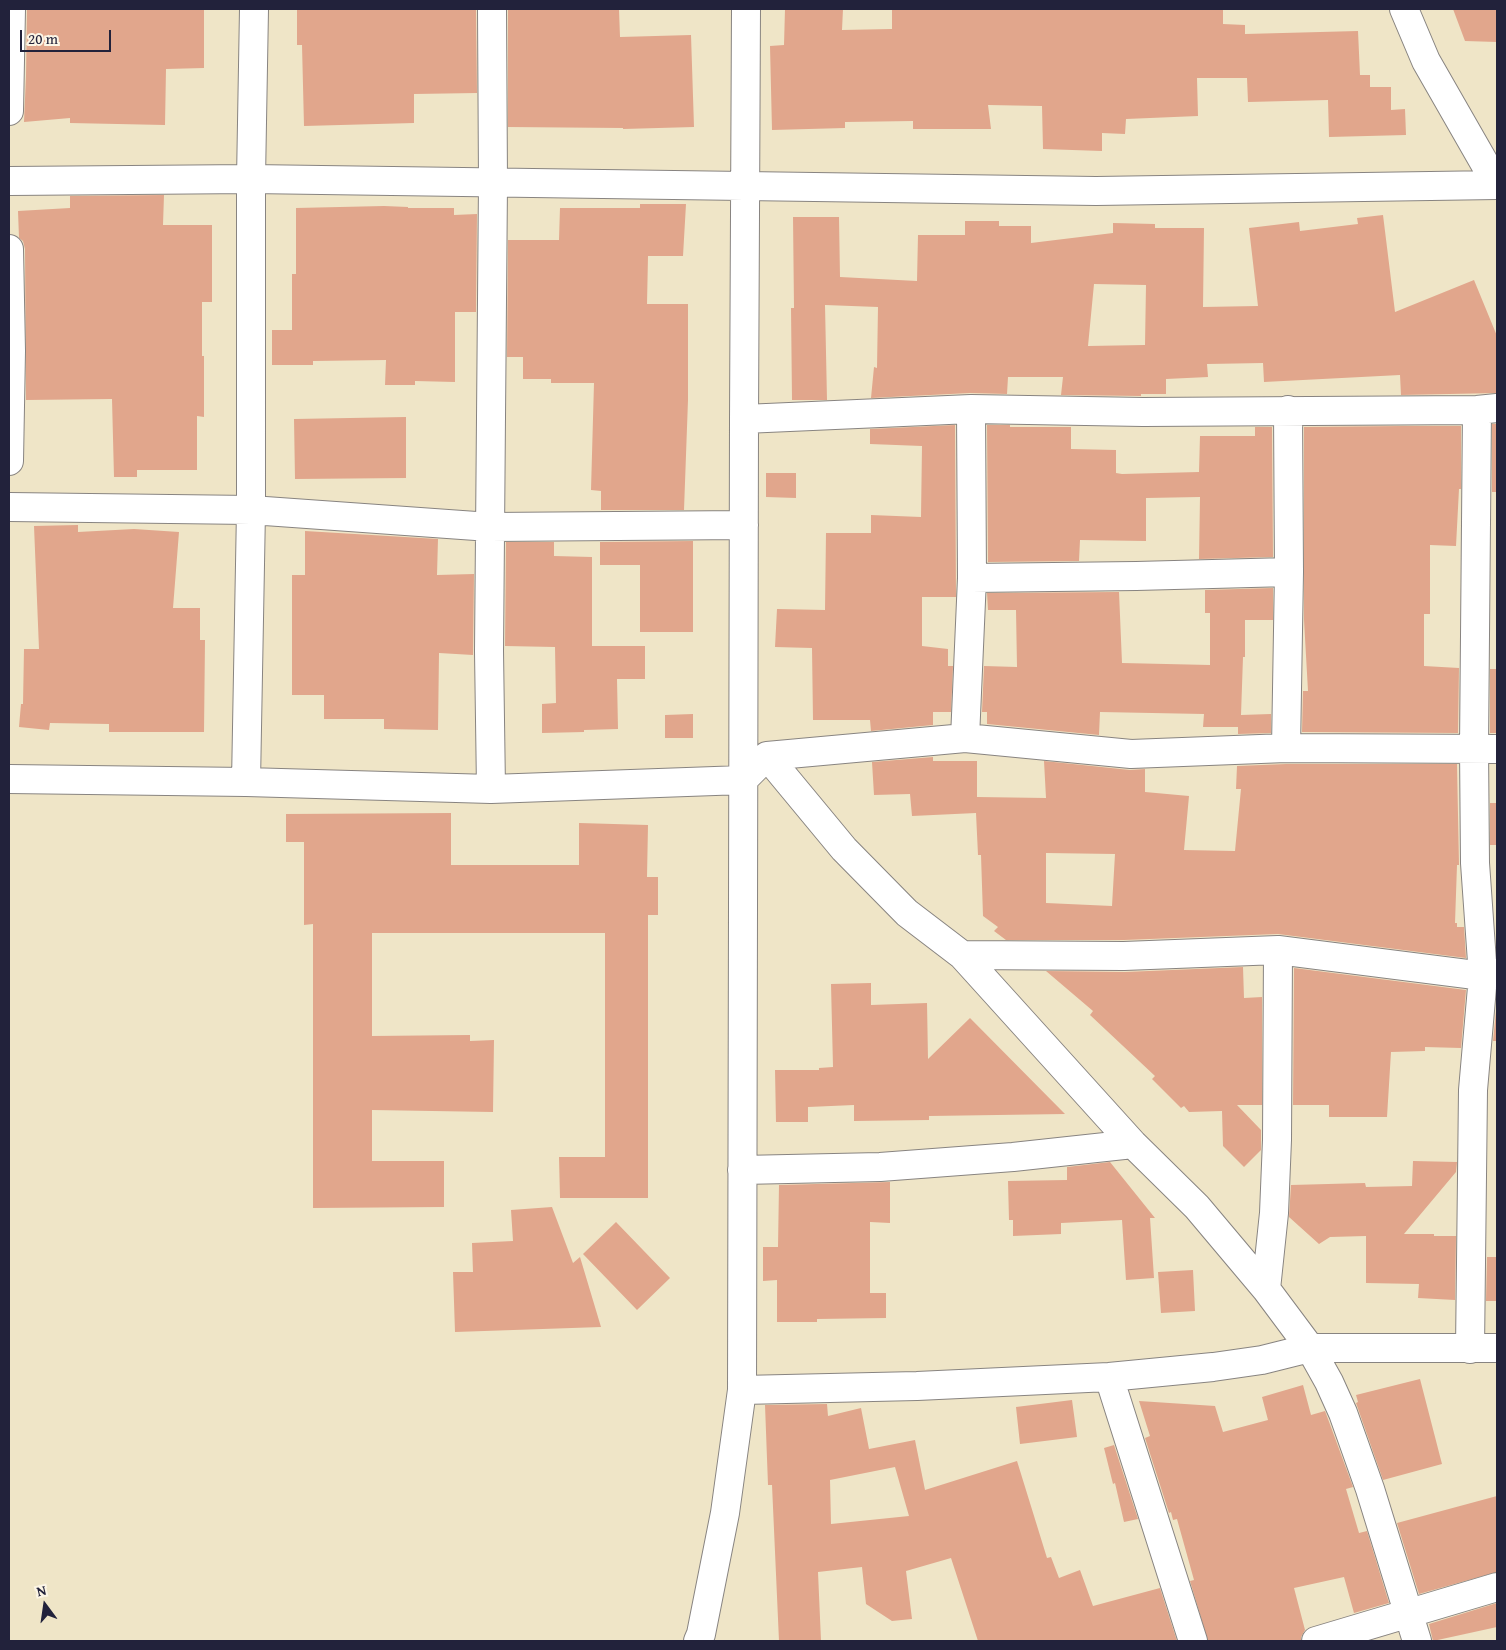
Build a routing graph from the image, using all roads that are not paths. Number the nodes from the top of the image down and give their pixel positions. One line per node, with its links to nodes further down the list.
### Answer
1 (11, 9): 6 (street)
2 (254, 9): 7 (street)
3 (492, 9): 9 (street)
4 (746, 9): 10 (street)
5 (1404, 9): 11 (street)
6 (9, 111)
7 (251, 179): 8 (street); 9 (street); 19 (street)
8 (9, 181)
9 (493, 183): 10 (street); 21 (street)
10 (745, 185): 11 (street); 16 (street)
11 (1497, 185)
12 (9, 249): 17 (street)
13 (971, 409): 15 (street); 16 (street); 23 (street)
14 (1487, 409): 15 (street); 26 (street)
15 (1288, 410): 22 (street)
16 (744, 419): 20 (street)
17 (9, 461)
18 (9, 507): 19 (street)
19 (251, 510): 21 (street); 30 (street)
20 (744, 525): 21 (street); 29 (street)
21 (490, 527): 31 (street)
22 (1289, 572): 23 (street); 25 (street)
23 (972, 578): 24 (street)
24 (965, 738): 25 (street); 27 (street)
25 (1286, 748): 26 (street)
26 (1485, 748): 34 (street)
27 (767, 756): 29 (street); 33 (street)
28 (9, 779): 30 (street)
29 (743, 780): 31 (street); 36 (street)
30 (246, 782): 31 (street)
31 (491, 788)
32 (1278, 950): 33 (street); 34 (street); 37 (street)
33 (962, 955): 35 (street)
34 (1490, 974): 40 (street)
35 (1133, 1144): 36 (street); 37 (street)
36 (742, 1170): 42 (street)
37 (1266, 1289): 38 (street)
38 (1310, 1348): 40 (street); 41 (street); 44 (street)
39 (1497, 1348): 40 (street)
40 (1470, 1349)
41 (1109, 1377): 42 (street); 46 (street)
42 (742, 1390): 45 (street)
43 (1497, 1588): 44 (street)
44 (1409, 1614): 47 (street); 48 (street)
45 (698, 1641)
46 (1194, 1641)
47 (1316, 1641)
48 (1418, 1641)

